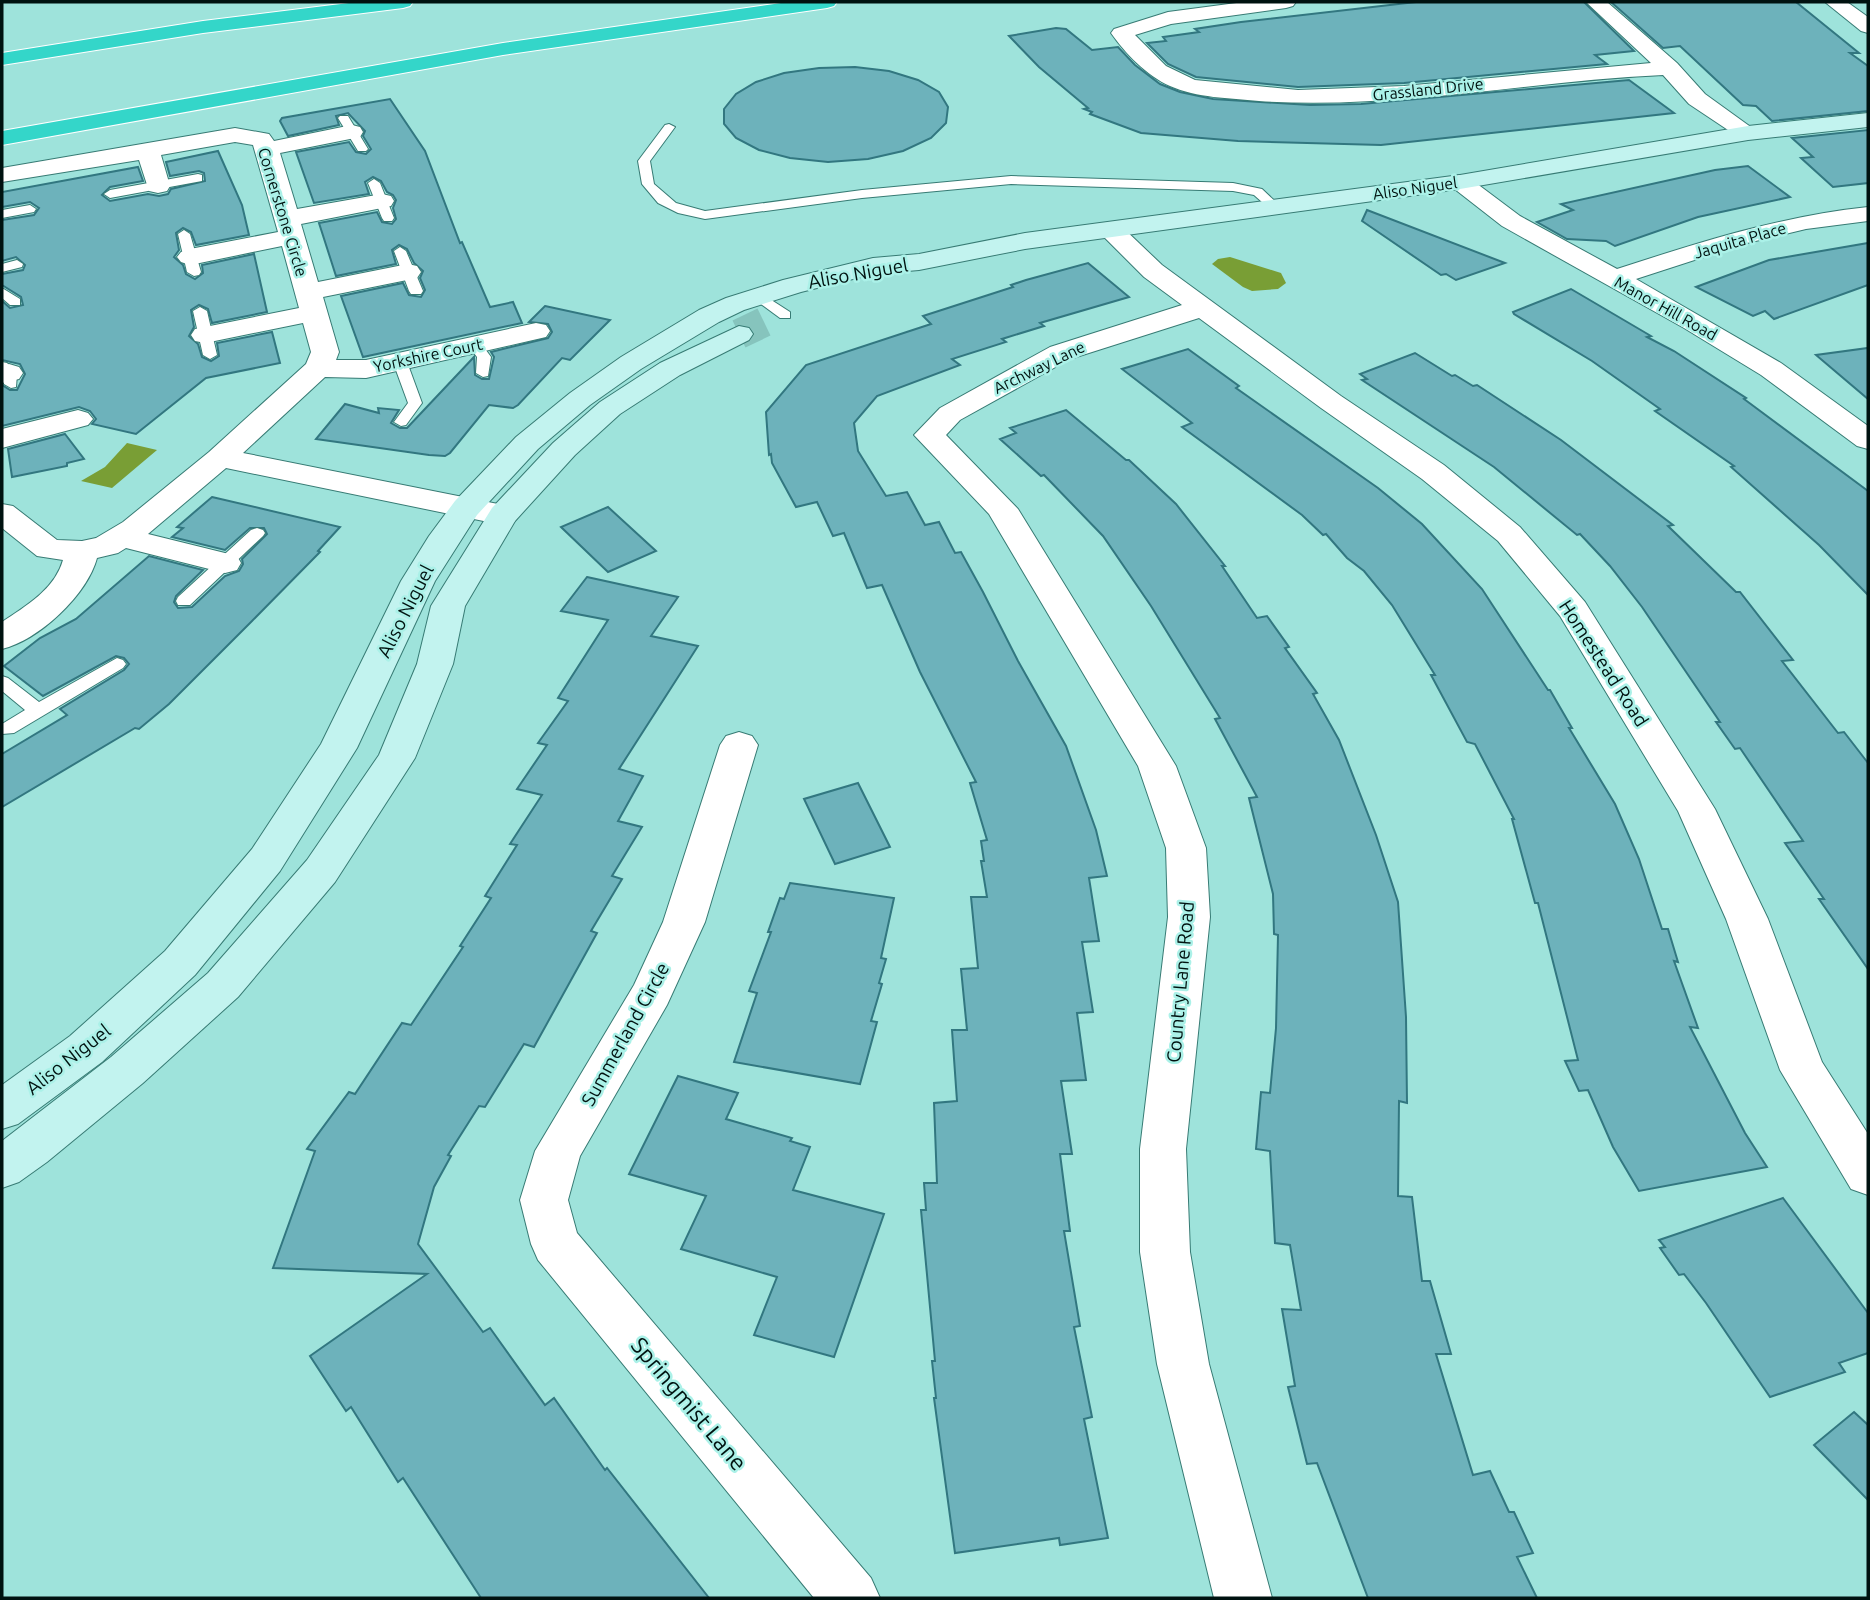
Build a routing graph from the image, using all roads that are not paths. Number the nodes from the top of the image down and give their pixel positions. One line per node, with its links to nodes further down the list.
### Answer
1 (403, 2): 7 (highway)
2 (754, 2): 12 (highway)
3 (827, 2): 17 (highway)
4 (1286, 2): 11 (street, Grassland Drive)
5 (1596, 2): 11 (street)
6 (1835, 2): 8 (street)
7 (203, 27): 9 (highway); 10 (highway)
8 (1868, 27)
9 (2, 47)
10 (2, 59)
11 (1669, 68): 16 (street)
12 (206, 81)
13 (1868, 120): 16 (street, Aliso Niguel)
14 (669, 127): 26 (lane)
15 (353, 133): 18 (street)
16 (1748, 133): 22 (street, Aliso Niguel)
17 (2, 138)
18 (267, 149): 19 (street, Cornerstone Circle); 30 (street, Cornerstone Circle)
19 (148, 151): 20 (street, Cornerstone Circle); 23 (street)
20 (2, 175)
21 (198, 178): 23 (lane)
22 (1460, 182): 26 (street, Aliso Niguel); 36 (street, Manor Hill Road)
23 (158, 186): 24 (lane)
24 (110, 194)
25 (381, 201): 30 (street)
26 (1275, 207): 31 (street, Aliso Niguel)
27 (30, 209): 28 (lane)
28 (2, 214)
29 (1868, 214): 36 (street, Jaquita Place)
30 (288, 228): 32 (street); 39 (street, Cornerstone Circle)
31 (1111, 230): 40 (street, Homestead Road); 41 (street, Aliso Niguel)
32 (190, 255)
33 (17, 264): 34 (lane)
34 (2, 268)
35 (408, 271): 39 (street)
36 (1614, 278): 52 (street, Manor Hill Road)
37 (2, 292): 38 (lane)
38 (15, 302)
39 (310, 302): 43 (street); 46 (street, Cornerstone Circle)
40 (1202, 308): 53 (street, Archway Lane); 71 (street, Homestead Road)
41 (762, 317): 48 (street, Aliso Niguel); 49 (street, Aliso Niguel)
42 (536, 331): 44 (street, Yorkshire Court)
43 (205, 334)
44 (475, 345): 45 (street, Yorkshire Court); 47 (lane)
45 (400, 362): 46 (street, Yorkshire Court); 51 (lane)
46 (318, 368): 55 (street)
47 (483, 373)
48 (580, 399): 49 (street); 56 (street, Aliso Niguel)
49 (610, 408): 56 (street, Aliso Niguel)
50 (78, 419): 54 (street)
51 (401, 422)
52 (1865, 433)
53 (929, 435): 74 (street, Country Lane Road)
54 (2, 439)
55 (220, 458): 56 (street); 59 (street)
56 (485, 511): 69 (street, Aliso Niguel); 70 (street, Aliso Niguel)
57 (3, 515): 60 (street)
58 (257, 533): 61 (lane)
59 (123, 537): 60 (street); 61 (street)
60 (82, 551): 63 (street)
61 (225, 563): 62 (lane)
62 (184, 601)
63 (2, 639)
64 (117, 664): 66 (lane)
65 (2, 682): 66 (lane)
66 (38, 711): 67 (lane)
67 (7, 729)
68 (739, 745): 72 (street, Summerland Circle)
69 (2, 1110)
70 (2, 1167)
71 (1868, 1174)
72 (544, 1200): 73 (street, Springmist Lane)
73 (851, 1598)
74 (1240, 1598)

